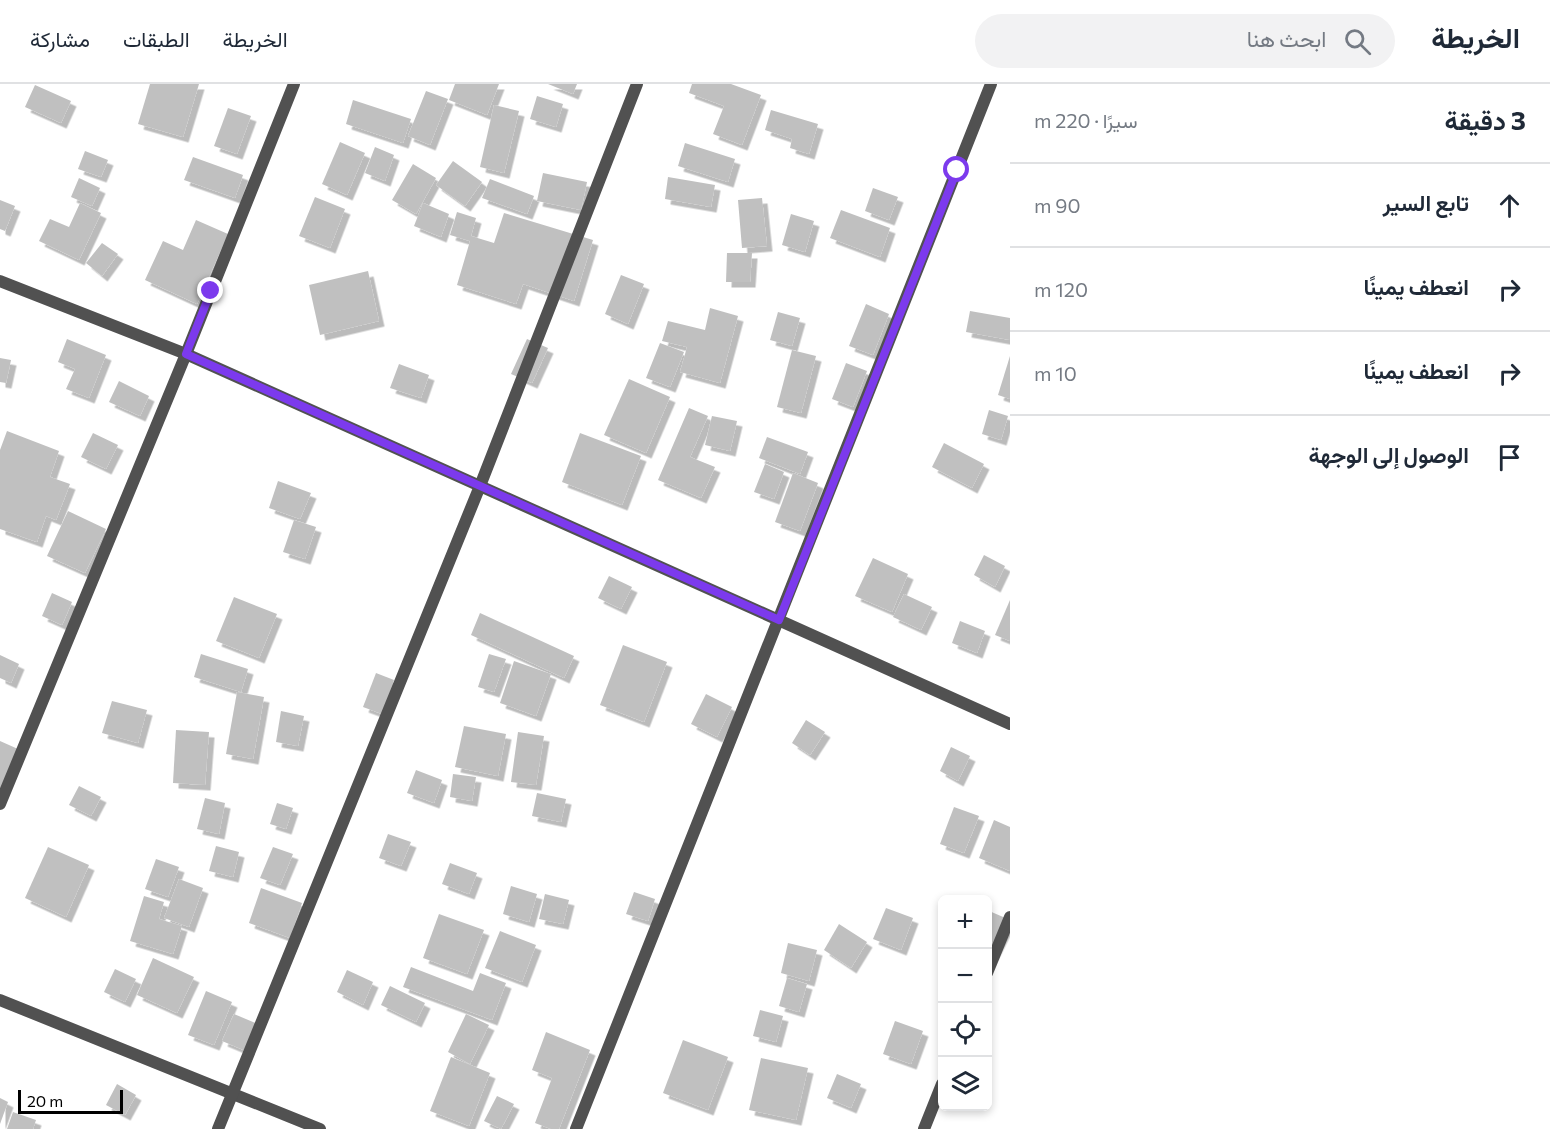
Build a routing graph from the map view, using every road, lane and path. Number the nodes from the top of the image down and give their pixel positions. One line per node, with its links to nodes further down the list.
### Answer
1 (294, 84): 5 (street)
2 (637, 84): 6 (street)
3 (991, 84): 7 (street)
4 (0, 280): 5 (street)
5 (186, 354): 6 (street); 9 (street)
6 (480, 486): 7 (street); 13 (street)
7 (779, 620): 8 (street); 17 (street)
8 (1010, 724)
9 (0, 804)
10 (1010, 917): 11 (street)
11 (992, 961)
12 (0, 1000): 13 (street)
13 (232, 1094): 15 (street); 16 (street)
14 (938, 1094): 18 (street)
15 (218, 1129)
16 (320, 1129)
17 (576, 1129)
18 (924, 1129)

